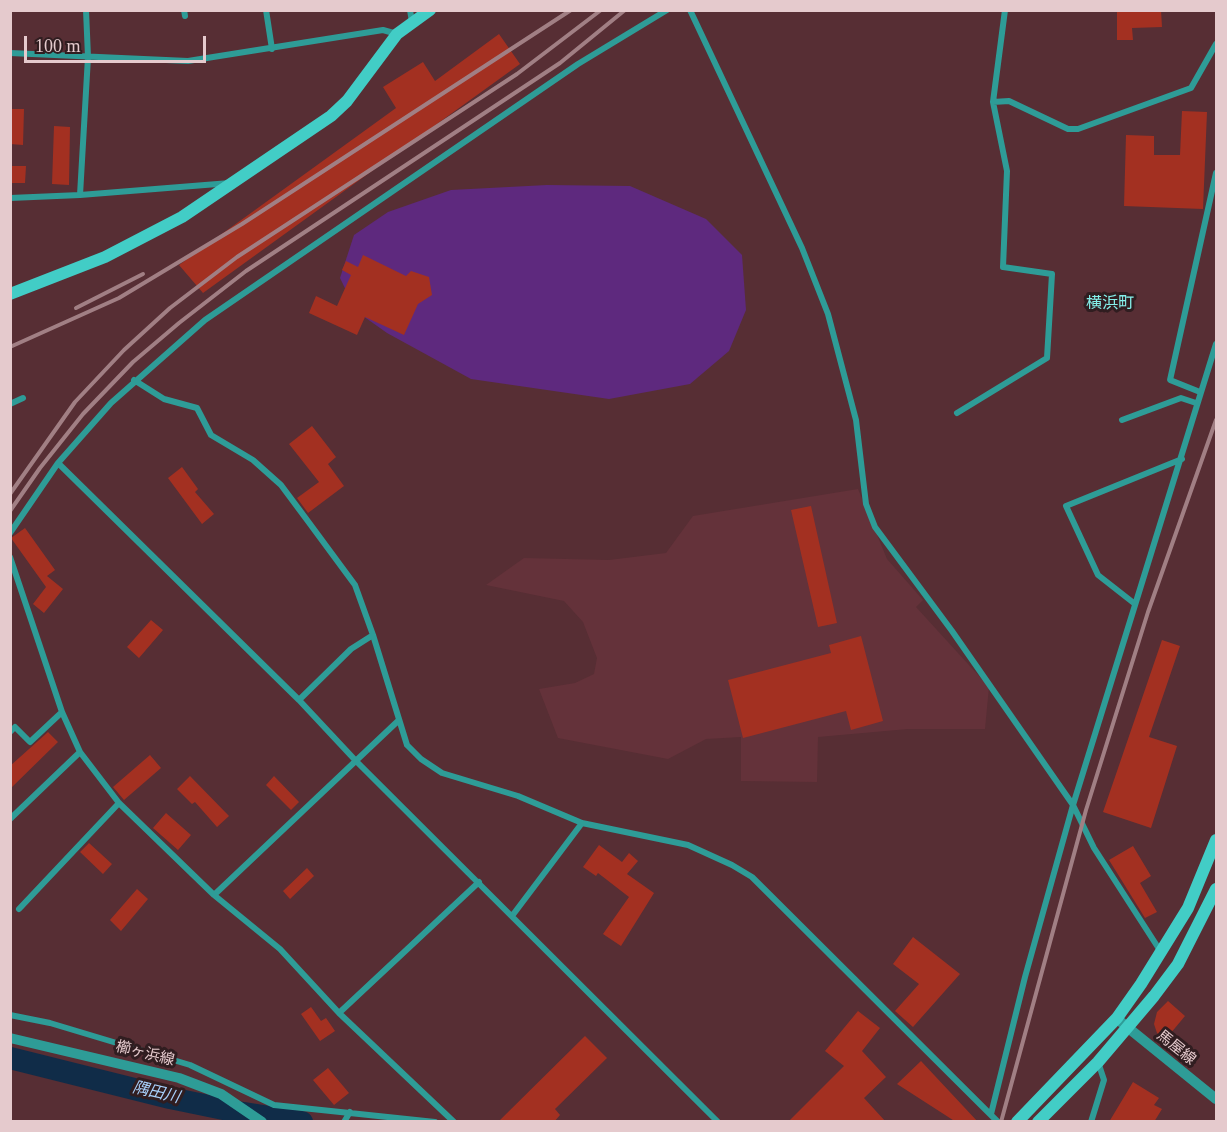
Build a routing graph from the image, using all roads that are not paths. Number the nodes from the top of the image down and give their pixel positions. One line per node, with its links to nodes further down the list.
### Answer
1 (87, 10): 12 (street)
2 (266, 10): 10 (street)
3 (430, 10): 7 (main road)
4 (667, 10): 20 (street)
5 (690, 10): 40 (street)
6 (1005, 10): 13 (street)
7 (411, 16): 8 (main road)
8 (397, 34): 10 (street); 15 (main road)
9 (1216, 44): 13 (street)
10 (272, 50): 12 (street)
11 (10, 53): 12 (street)
12 (88, 57): 16 (street)
13 (993, 102): 25 (street)
14 (1216, 172): 21 (street)
15 (233, 182): 16 (street); 18 (main road)
16 (80, 195): 17 (street)
17 (10, 198)
18 (10, 294)
19 (1216, 344): 21 (street)
20 (134, 380): 28 (street); 32 (street)
21 (1200, 392): 23 (street)
22 (23, 398): 24 (street)
23 (1196, 403): 26 (street); 27 (street)
24 (10, 404)
25 (957, 412)
26 (1122, 420)
27 (1182, 459): 31 (street); 31 (street)
28 (58, 463): 29 (street); 33 (street)
29 (10, 533)
30 (10, 557): 34 (street)
31 (1135, 604): 40 (street)
32 (373, 635): 33 (street); 35 (street)
33 (299, 700): 38 (street)
34 (62, 712): 36 (street); 37 (street)
35 (399, 720): 38 (street); 42 (street)
36 (10, 732)
37 (80, 752): 39 (street); 41 (street)
38 (356, 761): 45 (street); 47 (street)
39 (119, 802): 47 (street); 48 (street)
40 (1073, 805): 50 (street); 59 (street)
41 (10, 819)
42 (582, 823): 49 (street); 59 (street)
43 (1216, 840): 44 (main road)
44 (1214, 853): 50 (main road)
45 (479, 882): 49 (street); 51 (street)
46 (1216, 889): 54 (main road)
47 (214, 895): 51 (street)
48 (19, 909)
49 (512, 916): 64 (street)
50 (1161, 952): 53 (main road)
51 (339, 1013): 63 (street)
52 (10, 1015): 58 (street)
53 (1117, 1018): 54 (street, 馬屋線); 66 (main road)
54 (1129, 1029): 56 (main road); 57 (street, 馬屋線)
55 (10, 1038): 60 (street, 櫛ヶ浜線)
56 (1098, 1062): 67 (main road); 68 (street)
57 (1216, 1099)
58 (350, 1112): 61 (street); 62 (street)
59 (991, 1114): 65 (street)
60 (262, 1122)
61 (344, 1122)
62 (435, 1122)
63 (454, 1122)
64 (718, 1122)
65 (998, 1122)
66 (1017, 1122)
67 (1038, 1122)
68 (1091, 1122)

